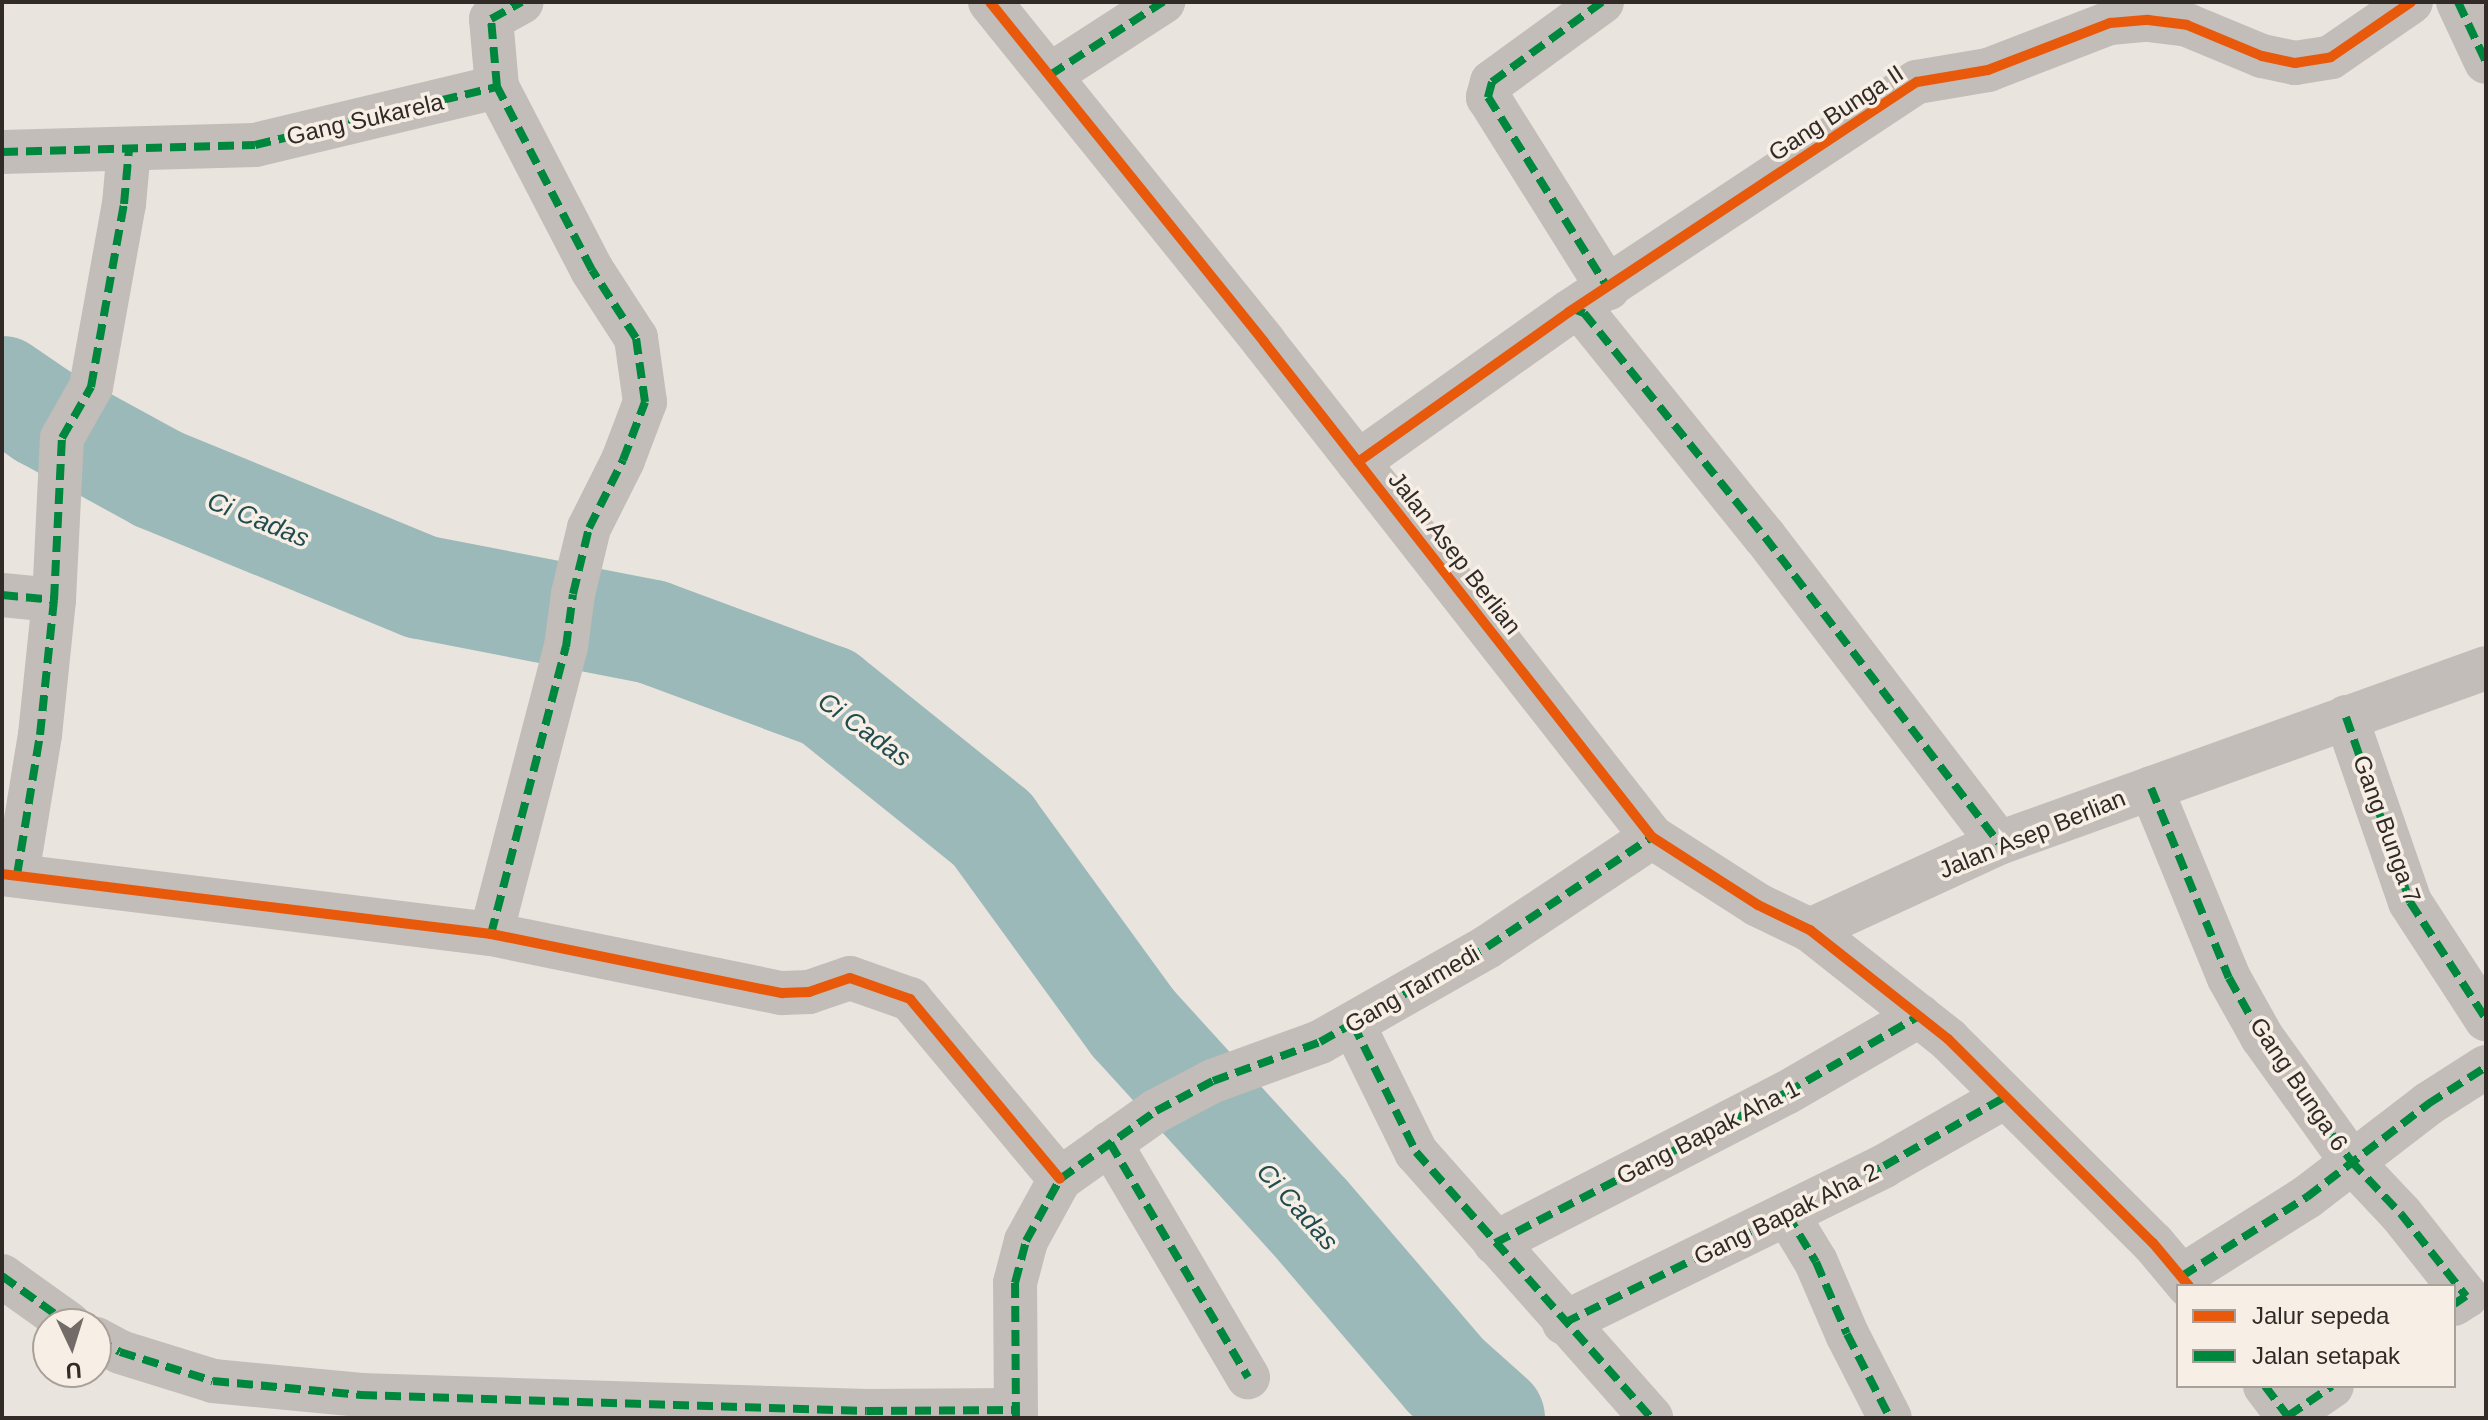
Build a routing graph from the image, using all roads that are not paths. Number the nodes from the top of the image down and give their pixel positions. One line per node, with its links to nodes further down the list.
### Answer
1 (522, 2): 9 (street)
2 (990, 2): 8 (street, Jalan Asep Berlian)
3 (1163, 2): 8 (street)
4 (1602, 2): 12 (street)
5 (2411, 2): 12 (street, Gang Bunga II)
6 (2458, 2): 7 (street)
7 (2486, 62)
8 (1050, 75): 13 (street, Jalan Asep Berlian)
9 (497, 87): 10 (street, Gang Sukarela); 23 (street)
10 (129, 149): 11 (street, Gang Sukarela); 15 (street)
11 (2, 152)
12 (1592, 299): 13 (street, Gang Bunga II); 20 (street)
13 (1358, 462): 19 (street, Jalan Asep Berlian)
14 (2, 595): 15 (street)
15 (54, 600): 21 (street)
16 (2486, 668): 17 (street, Jalan Asep Berlian)
17 (2346, 717): 18 (street, Jalan Asep Berlian); 25 (street, Gang Bunga 7)
18 (2151, 788): 20 (street, Jalan Asep Berlian); 30 (street, Gang Bunga 6)
19 (1652, 837): 22 (street, Jalan Asep Berlian); 26 (street, Gang Tarmedi)
20 (1999, 843): 22 (street, Jalan Asep Berlian)
21 (10, 874): 23 (street)
22 (1810, 930): 24 (street)
23 (491, 934): 31 (street)
24 (1919, 1016): 28 (street); 33 (street, Gang Bapak Aha 1)
25 (2486, 1018)
26 (1353, 1024): 29 (street, Gang Tarmedi); 33 (street)
27 (2486, 1067): 30 (street)
28 (2005, 1097): 32 (street, Gang Bapak Aha 2); 35 (street)
29 (1110, 1143): 31 (street, Gang Tarmedi); 40 (street)
30 (2351, 1161): 35 (street); 36 (street, Gang Bunga 6)
31 (1060, 1179): 43 (street)
32 (1787, 1214): 38 (street, Gang Bapak Aha 2); 45 (street)
33 (1495, 1243): 38 (street)
34 (2, 1276): 37 (street)
35 (2185, 1281)
36 (2456, 1303)
37 (47, 1308)
38 (1564, 1323): 44 (street)
39 (112, 1348): 43 (street)
40 (1248, 1377)
41 (2327, 1388): 42 (street)
42 (2281, 1407)
43 (1015, 1414)
44 (1651, 1418)
45 (1890, 1418)

